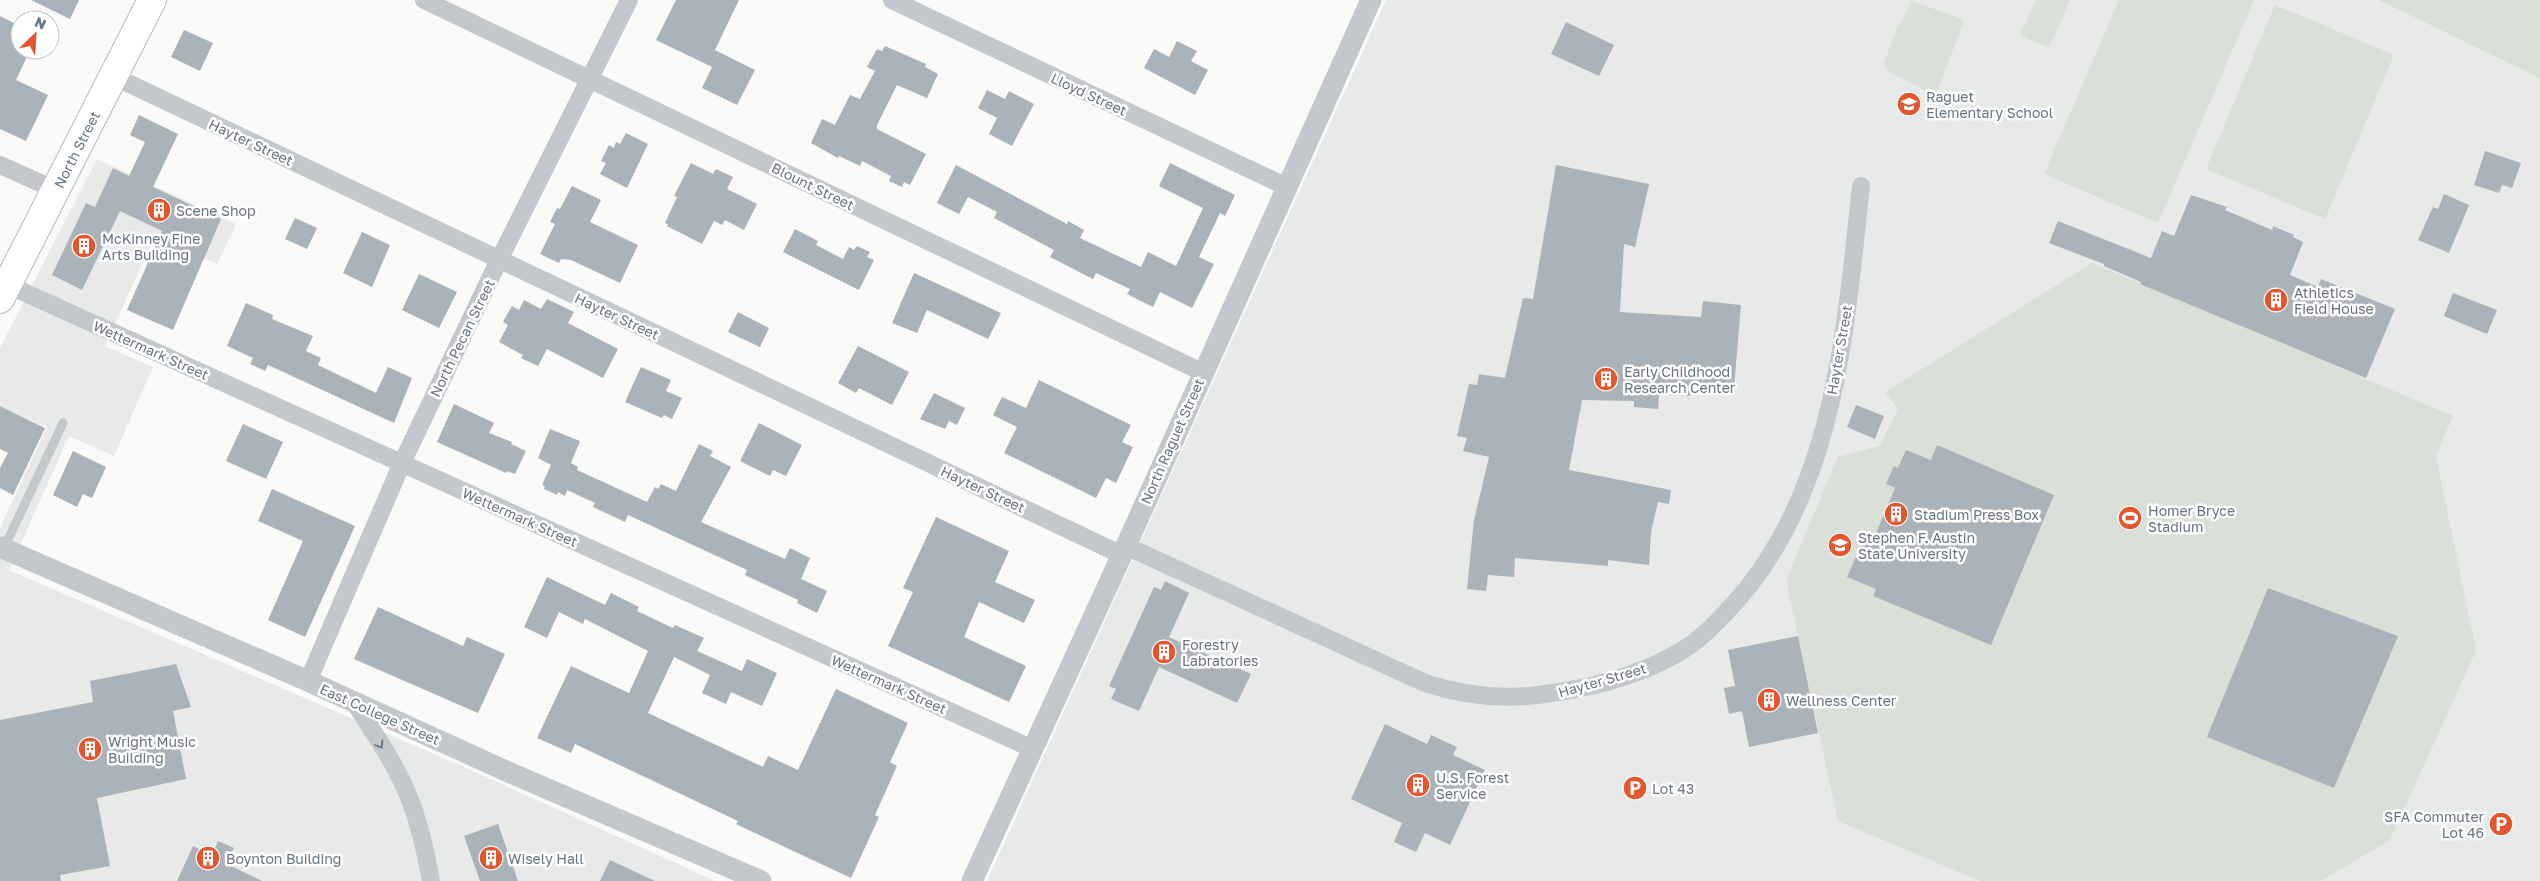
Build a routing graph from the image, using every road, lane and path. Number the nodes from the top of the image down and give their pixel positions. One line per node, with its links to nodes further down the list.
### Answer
1 (152, 0): 6 (main road, North Street)
2 (424, 0): 7 (street, Blount Street)
3 (629, 0): 7 (street, North Pecan Street)
4 (892, 0): 10 (street, Lloyd Street)
5 (1371, 0): 10 (street, North Raguet Street)
6 (113, 76): 11 (main road, North Street); 12 (street, Hayter Street)
7 (590, 79): 12 (street, North Pecan Street); 14 (street, Blount Street)
8 (0, 165): 11 (street)
9 (1861, 186): 18 (street, Hayter Street)
10 (1287, 187): 14 (street, North Raguet Street)
11 (56, 190): 13 (main road, North Street)
12 (499, 260): 16 (street, North Pecan Street); 18 (street, Hayter Street)
13 (4, 292): 16 (street, Wettermark Street)
14 (1202, 372): 18 (street, North Raguet Street)
15 (63, 423): 17 (lane)
16 (402, 463): 19 (street, North Pecan Street); 21 (street, Wettermark Street)
17 (2, 548): 19 (street, East College Street)
18 (1124, 550): 21 (street, North Raguet Street)
19 (308, 682): 20 (street, East College Street)
20 (355, 703): 22 (street, one-way to 22); 23 (street, East College Street)
21 (1033, 749): 24 (street, North Raguet Street)
22 (430, 881)
23 (761, 881)
24 (972, 881)

